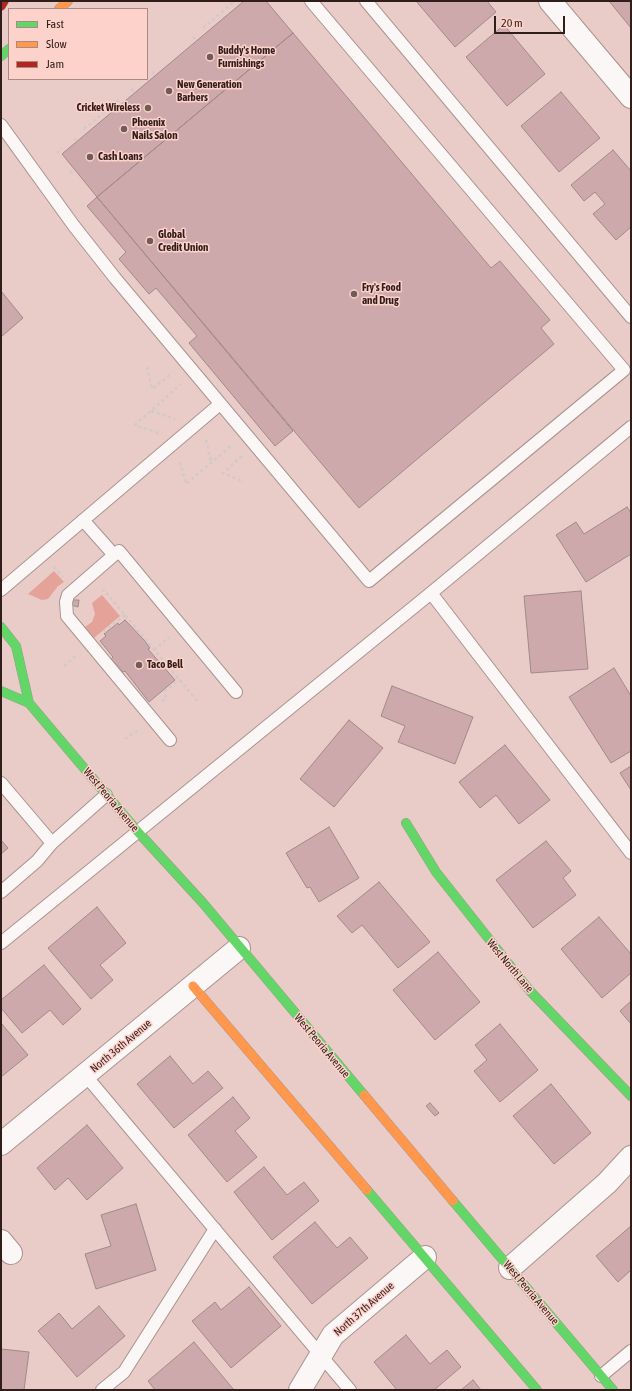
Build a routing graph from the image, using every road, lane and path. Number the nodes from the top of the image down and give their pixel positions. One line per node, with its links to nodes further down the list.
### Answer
1 (4, 1): 7 (main road)
2 (68, 1): 8 (main road)
3 (235, 1): 9 (path)
4 (311, 1): 34 (lane)
5 (366, 1): 30 (lane)
6 (550, 1): 18 (street)
7 (1, 6)
8 (60, 8)
9 (227, 8): 10 (path); 11 (path)
10 (231, 12)
11 (203, 28)
12 (193, 37): 13 (path)
13 (196, 42)
14 (152, 72): 15 (path)
15 (156, 75)
16 (132, 89): 17 (path)
17 (135, 93)
18 (631, 97)
19 (121, 98): 20 (path)
20 (108, 109): 21 (path); 23 (path)
21 (111, 113)
22 (1, 125): 34 (lane)
23 (84, 129)
24 (74, 138): 25 (path)
25 (77, 142)
26 (62, 148): 27 (path)
27 (56, 153)
28 (75, 170): 29 (path)
29 (70, 173)
30 (631, 317)
31 (147, 367): 32 (path)
32 (172, 372)
33 (182, 384): 35 (path)
34 (220, 404): 45 (lane)
35 (151, 410): 36 (path); 38 (path)
36 (176, 419)
37 (631, 427): 48 (lane)
38 (159, 433)
39 (206, 438): 43 (path)
40 (232, 445): 43 (path)
41 (242, 456): 44 (path)
42 (180, 460): 43 (path)
43 (212, 462)
44 (244, 482)
45 (83, 520): 46 (lane); 47 (lane)
46 (114, 555): 59 (lane); 65 (lane)
47 (1, 590)
48 (431, 593): 69 (lane); 71 (lane)
49 (98, 595): 50 (path)
50 (125, 615): 52 (path); 55 (path)
51 (1, 627): 60 (main road, West Peoria Avenue)
52 (102, 634)
53 (172, 635): 55 (path)
54 (83, 650): 56 (path)
55 (154, 650): 57 (path)
56 (64, 666)
57 (179, 679): 61 (path); 62 (path)
58 (1, 691): 60 (main road, West Peoria Avenue)
59 (236, 692)
60 (29, 703): 67 (main road, West Peoria Avenue)
61 (199, 703)
62 (163, 705)
63 (140, 728): 64 (path)
64 (125, 738)
65 (170, 740)
66 (1, 783): 70 (lane)
67 (106, 795): 69 (main road, West Peoria Avenue); 70 (lane)
68 (406, 823): 77 (main road, West North Lane)
69 (138, 832): 73 (lane); 74 (main road, West Peoria Avenue)
70 (52, 843): 72 (lane)
71 (631, 853)
72 (1, 892)
73 (1, 943)
74 (239, 948): 75 (street, North 36th Avenue); 82 (main road, West Peoria Avenue)
75 (193, 986): 76 (street, North 36th Avenue); 81 (main road)
76 (86, 1076): 78 (street, North 36th Avenue); 80 (lane)
77 (631, 1096)
78 (1, 1144)
79 (631, 1157): 82 (street)
80 (215, 1229): 84 (lane); 86 (lane)
81 (425, 1258): 84 (street, North 37th Avenue); 89 (main road)
82 (510, 1268): 85 (main road, West Peoria Avenue)
83 (631, 1351): 85 (lane)
84 (321, 1354): 87 (street, North 37th Avenue); 88 (lane)
85 (601, 1376): 90 (main road, West Peoria Avenue)
86 (102, 1390)
87 (300, 1390)
88 (350, 1390)
89 (537, 1390)
90 (613, 1390)

